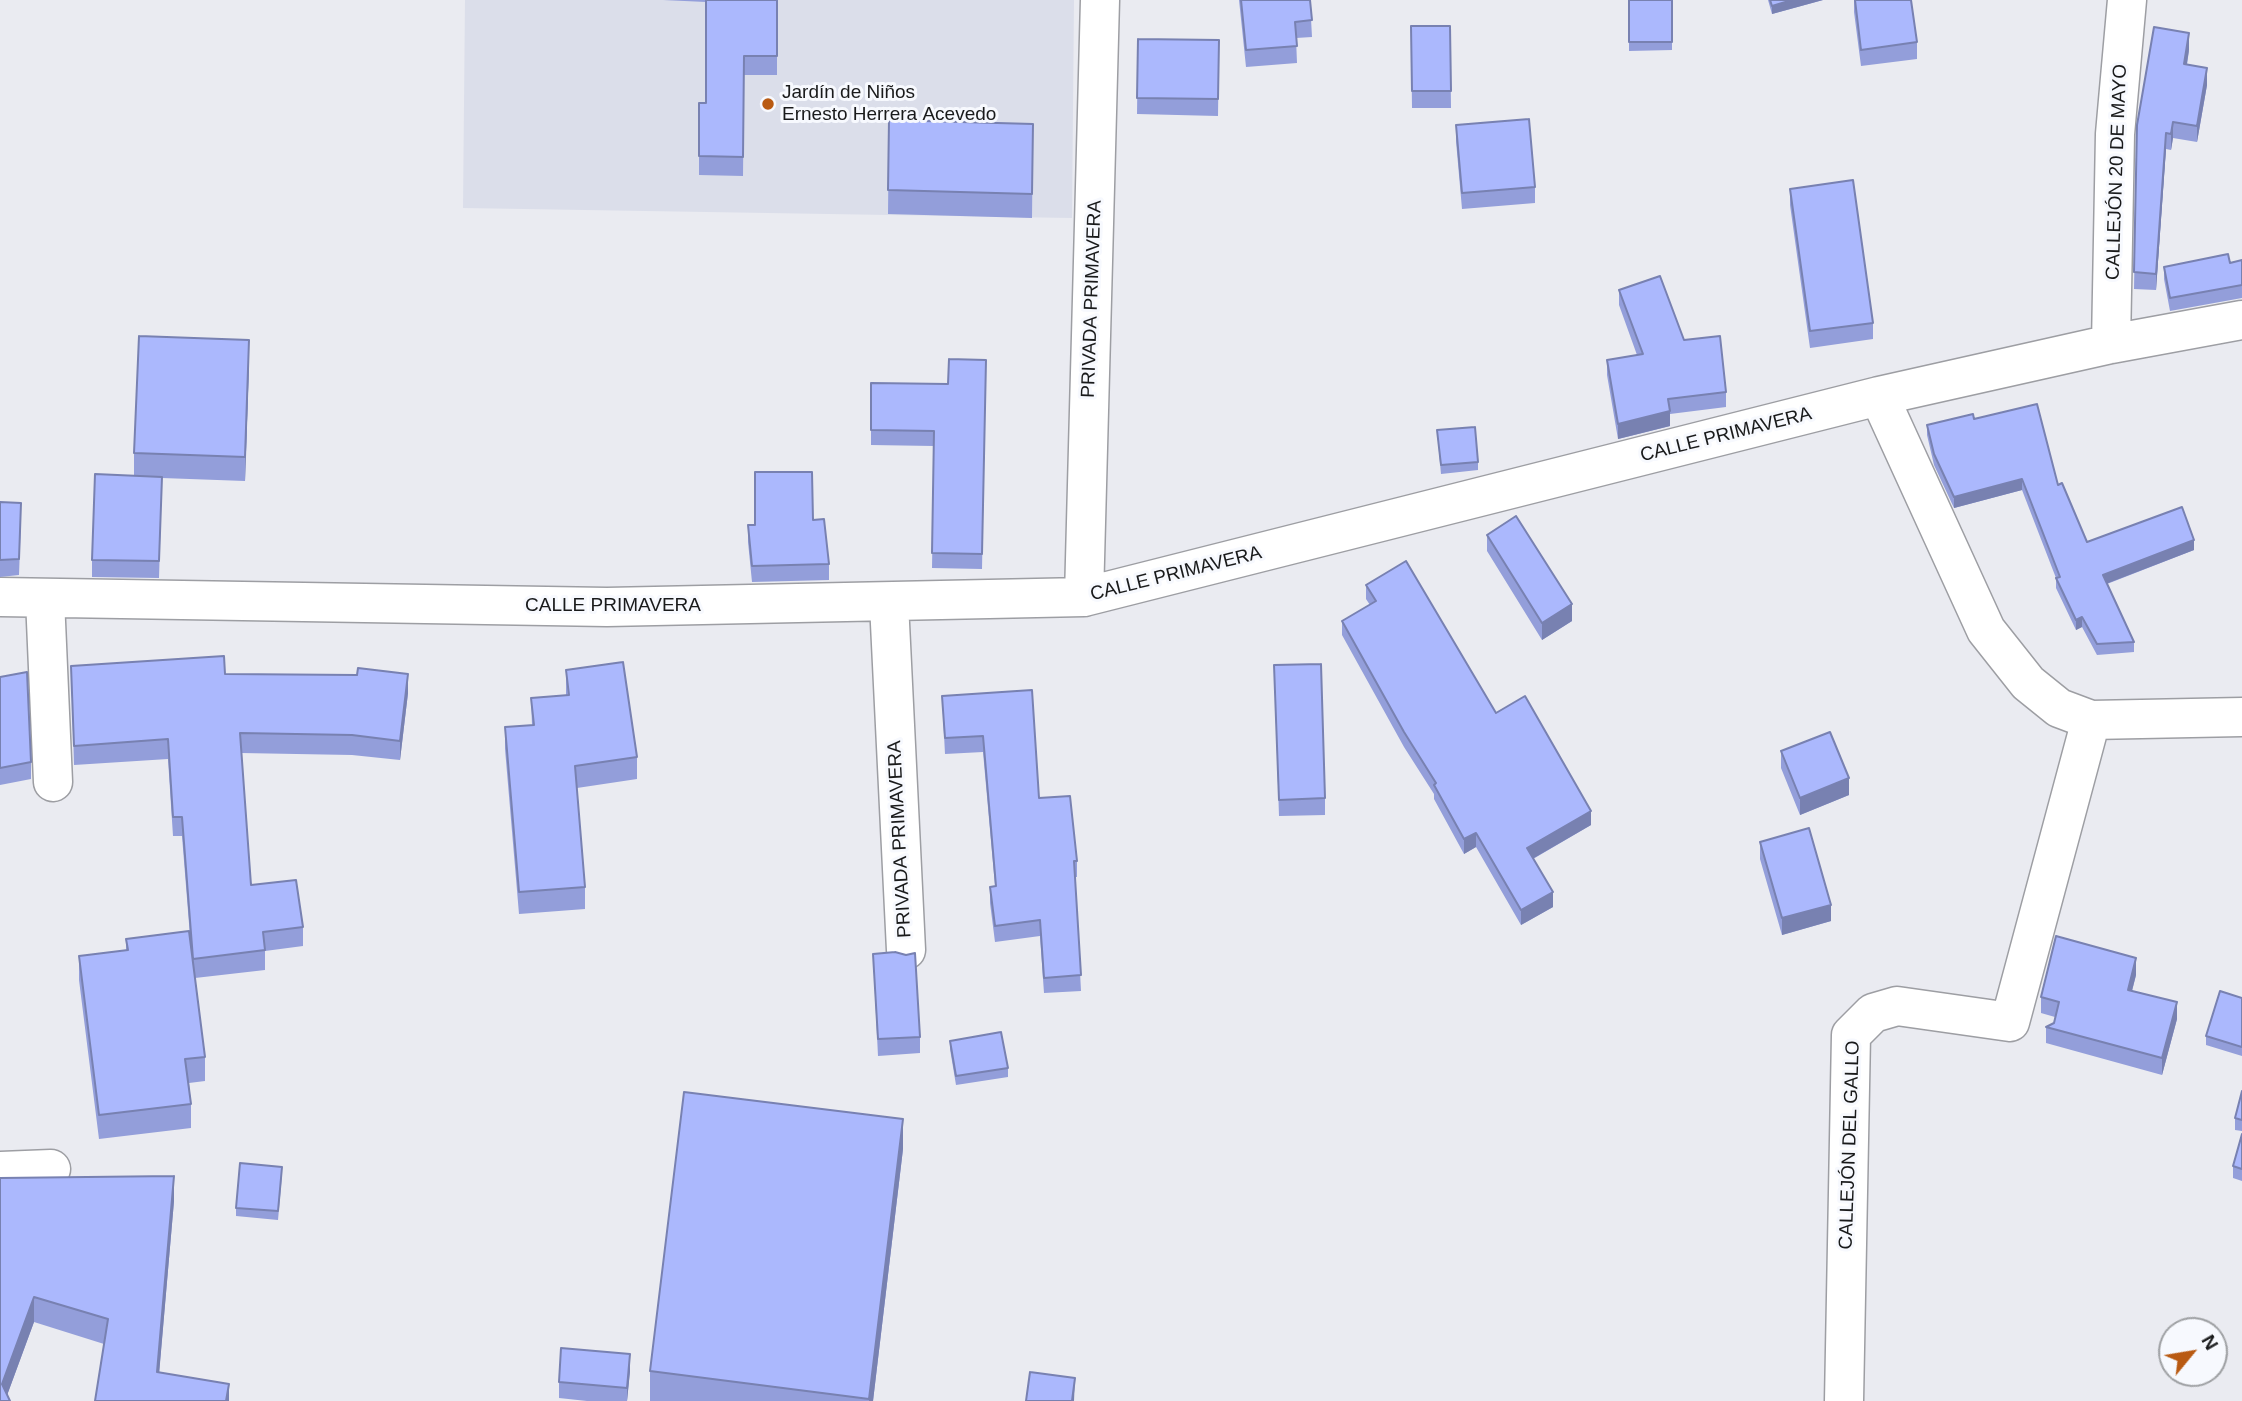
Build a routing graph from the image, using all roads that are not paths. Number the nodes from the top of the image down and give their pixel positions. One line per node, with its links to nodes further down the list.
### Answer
1 (1100, 0): 7 (street, PRIVADA PRIMAVERA)
2 (2127, 0): 4 (street, CALLEJÓN 20 DE MAYO)
3 (2242, 320): 4 (street, CALLE PRIMAVERA)
4 (2111, 344): 5 (street, CALLE PRIMAVERA)
5 (1879, 396): 7 (street, CALLE PRIMAVERA); 11 (street)
6 (0, 597): 8 (street, CALLE PRIMAVERA)
7 (1084, 597): 9 (street, CALLE PRIMAVERA)
8 (44, 599): 9 (street, CALLE PRIMAVERA); 12 (street)
9 (889, 603): 13 (street, PRIVADA PRIMAVERA)
10 (2242, 718): 11 (street)
11 (2091, 720): 16 (street, CALLEJÓN DEL GALLO)
12 (53, 782)
13 (906, 950)
14 (51, 1169): 15 (street)
15 (0, 1171)
16 (1844, 1401)

